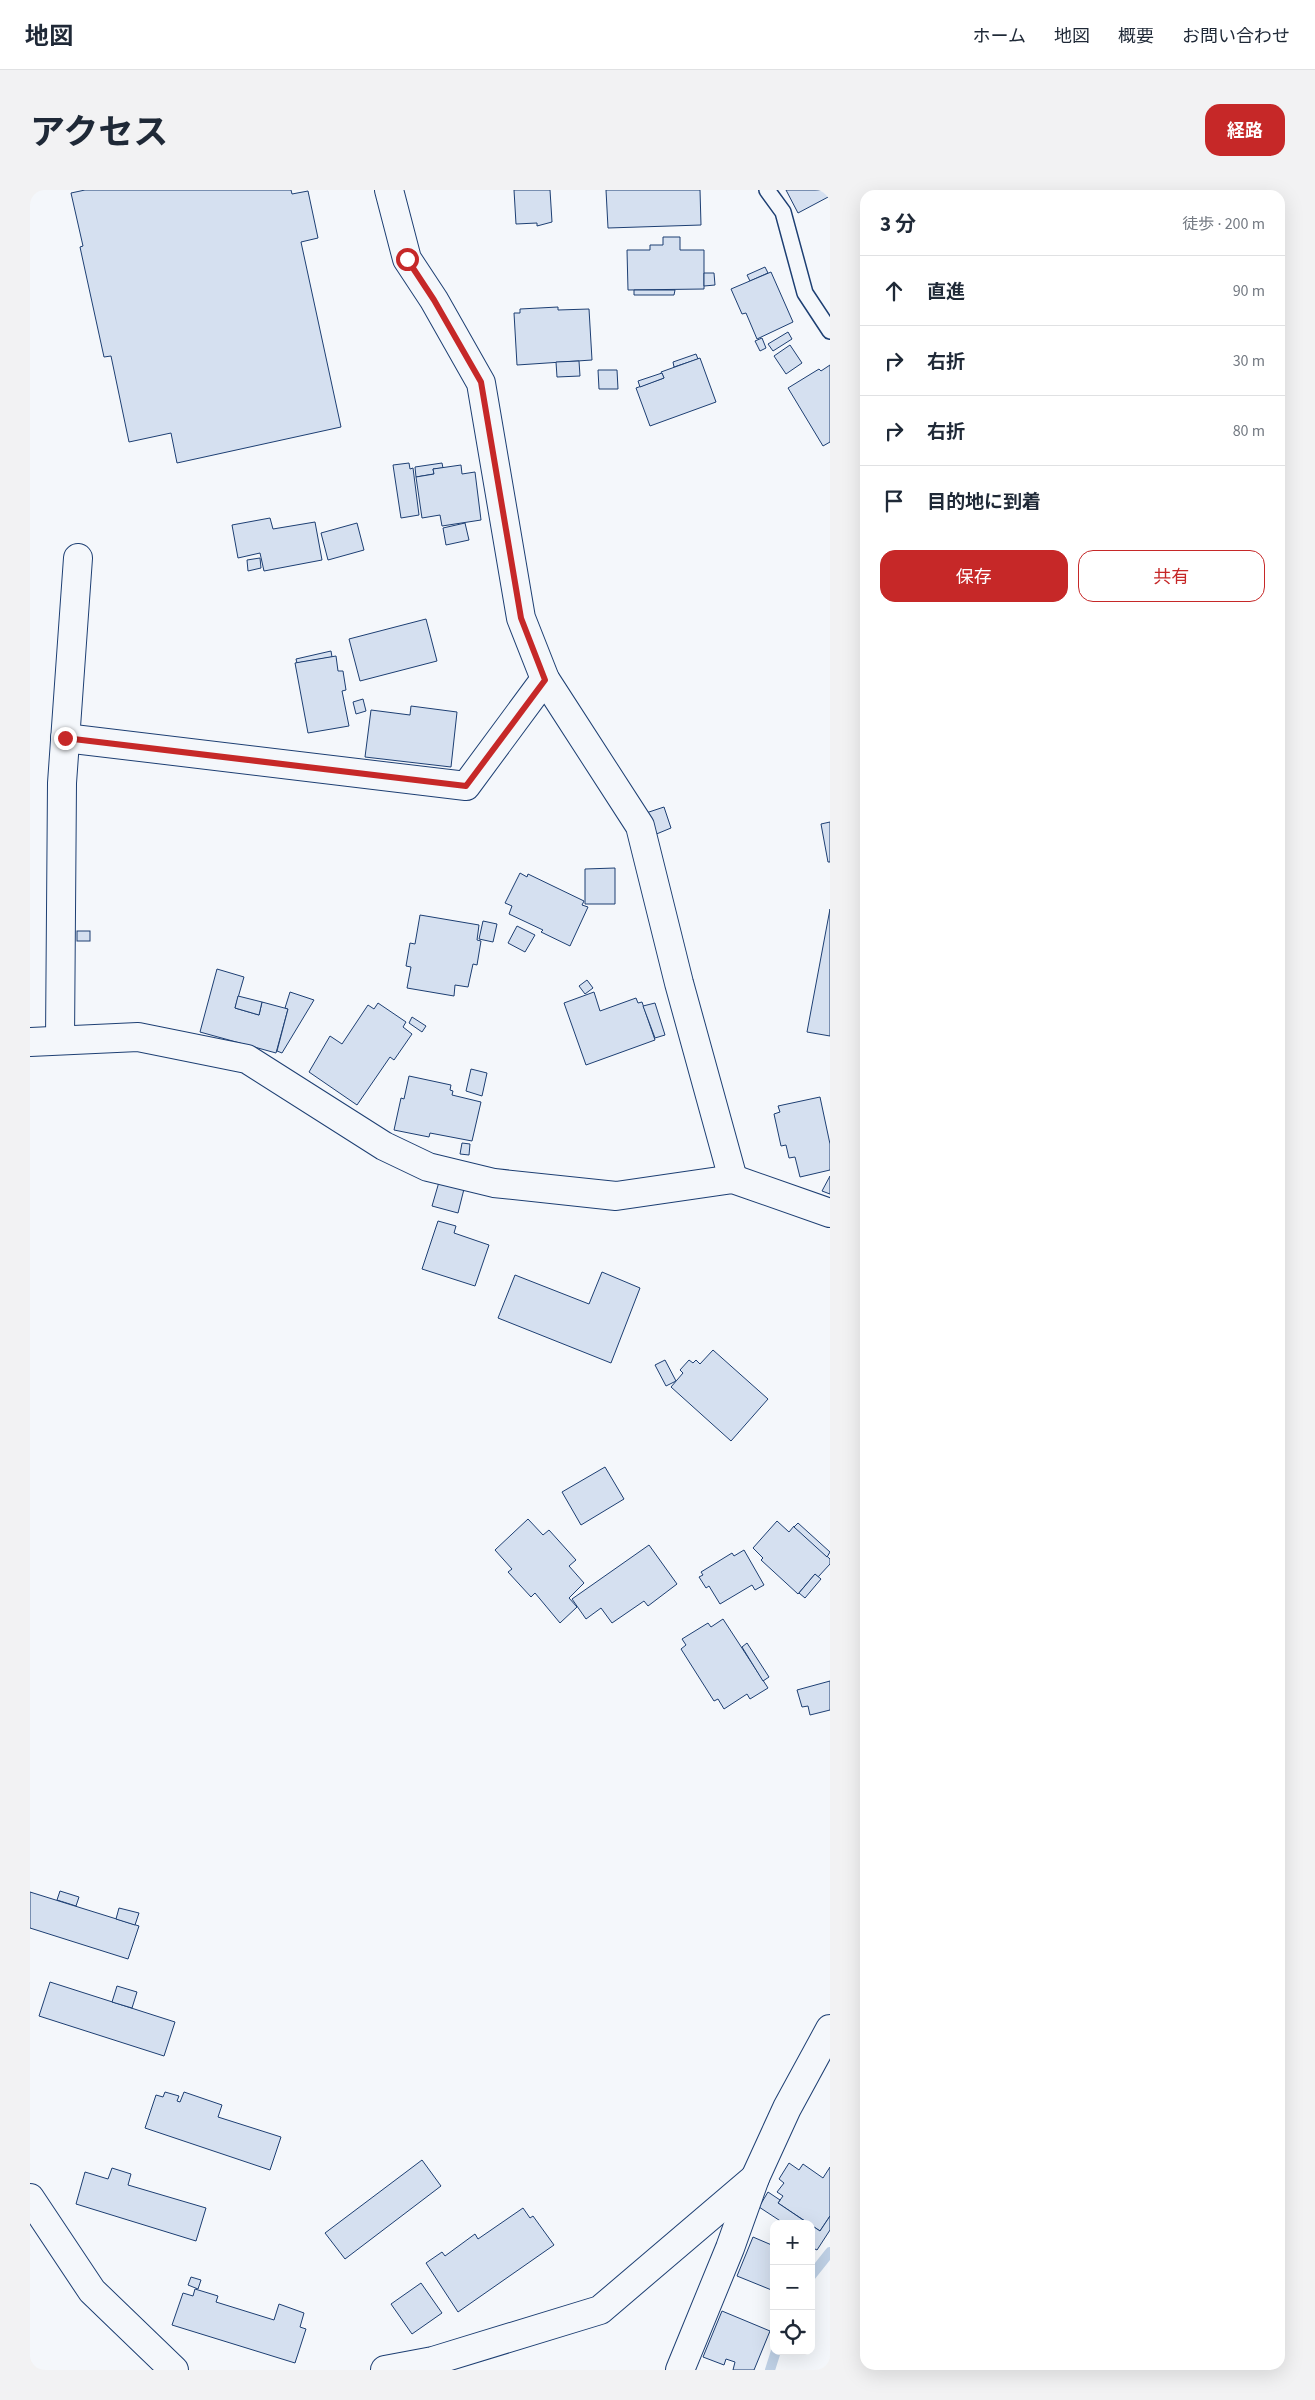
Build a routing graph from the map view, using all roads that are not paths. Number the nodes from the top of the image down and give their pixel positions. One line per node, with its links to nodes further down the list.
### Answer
1 (389, 190): 5 (street)
2 (768, 190): 3 (lane)
3 (827, 321)
4 (78, 558): 6 (street)
5 (545, 680): 6 (street); 9 (street)
6 (65, 738): 7 (street)
7 (60, 1040): 8 (street); 9 (street)
8 (30, 1042)
9 (733, 1180): 10 (street)
10 (830, 1213)
11 (830, 2029): 12 (street)
12 (755, 2178): 15 (street); 16 (street)
13 (30, 2198): 14 (street)
14 (174, 2370)
15 (385, 2370)
16 (680, 2370)

